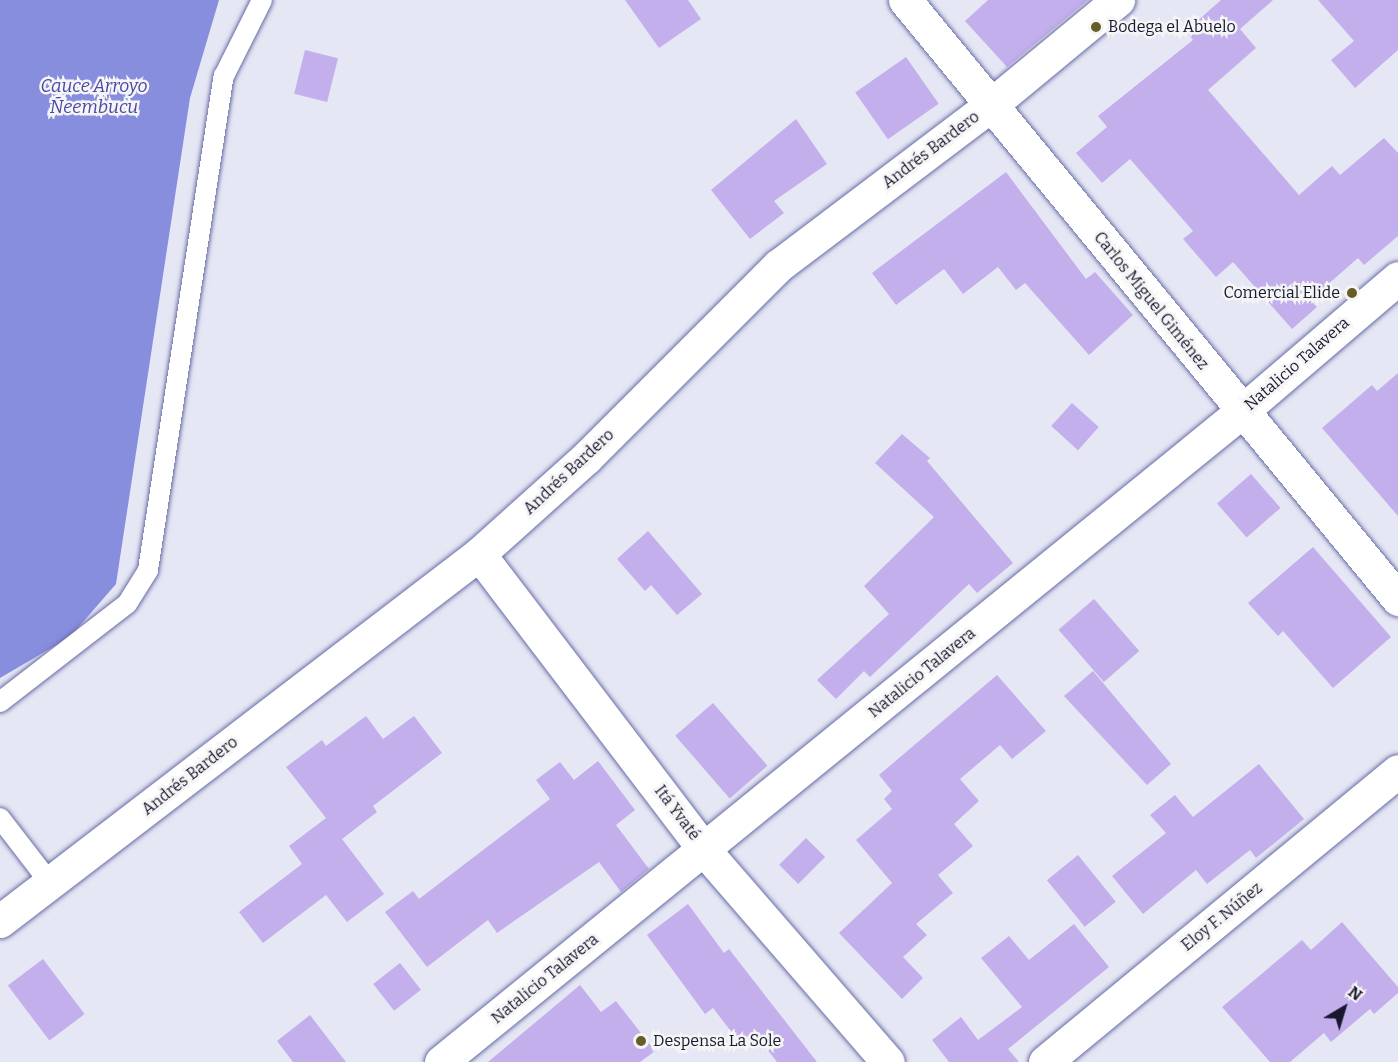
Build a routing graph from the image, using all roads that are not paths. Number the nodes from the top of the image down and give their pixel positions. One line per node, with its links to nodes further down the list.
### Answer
1 (262, 0): 9 (lane)
2 (905, 0): 4 (street, Carlos Miguel Giménez)
3 (1118, 0): 4 (street, Andrés Bardero)
4 (991, 105): 6 (street, Carlos Miguel Giménez); 7 (street, Andrés Bardero)
5 (1398, 278): 6 (street, Natalicio Talavera)
6 (1241, 412): 8 (street, Carlos Miguel Giménez); 12 (street, Natalicio Talavera)
7 (479, 554): 12 (street, Itá Yvaté); 13 (street, Andrés Bardero)
8 (1398, 599)
9 (0, 702)
10 (1398, 771): 17 (street, Eloy F. Núñez)
11 (0, 819): 13 (lane)
12 (705, 850): 15 (street, Natalicio Talavera); 16 (street, Itá Yvaté)
13 (50, 883): 14 (street, Andrés Bardero)
14 (0, 921)
15 (441, 1062)
16 (888, 1062)
17 (1045, 1062)

